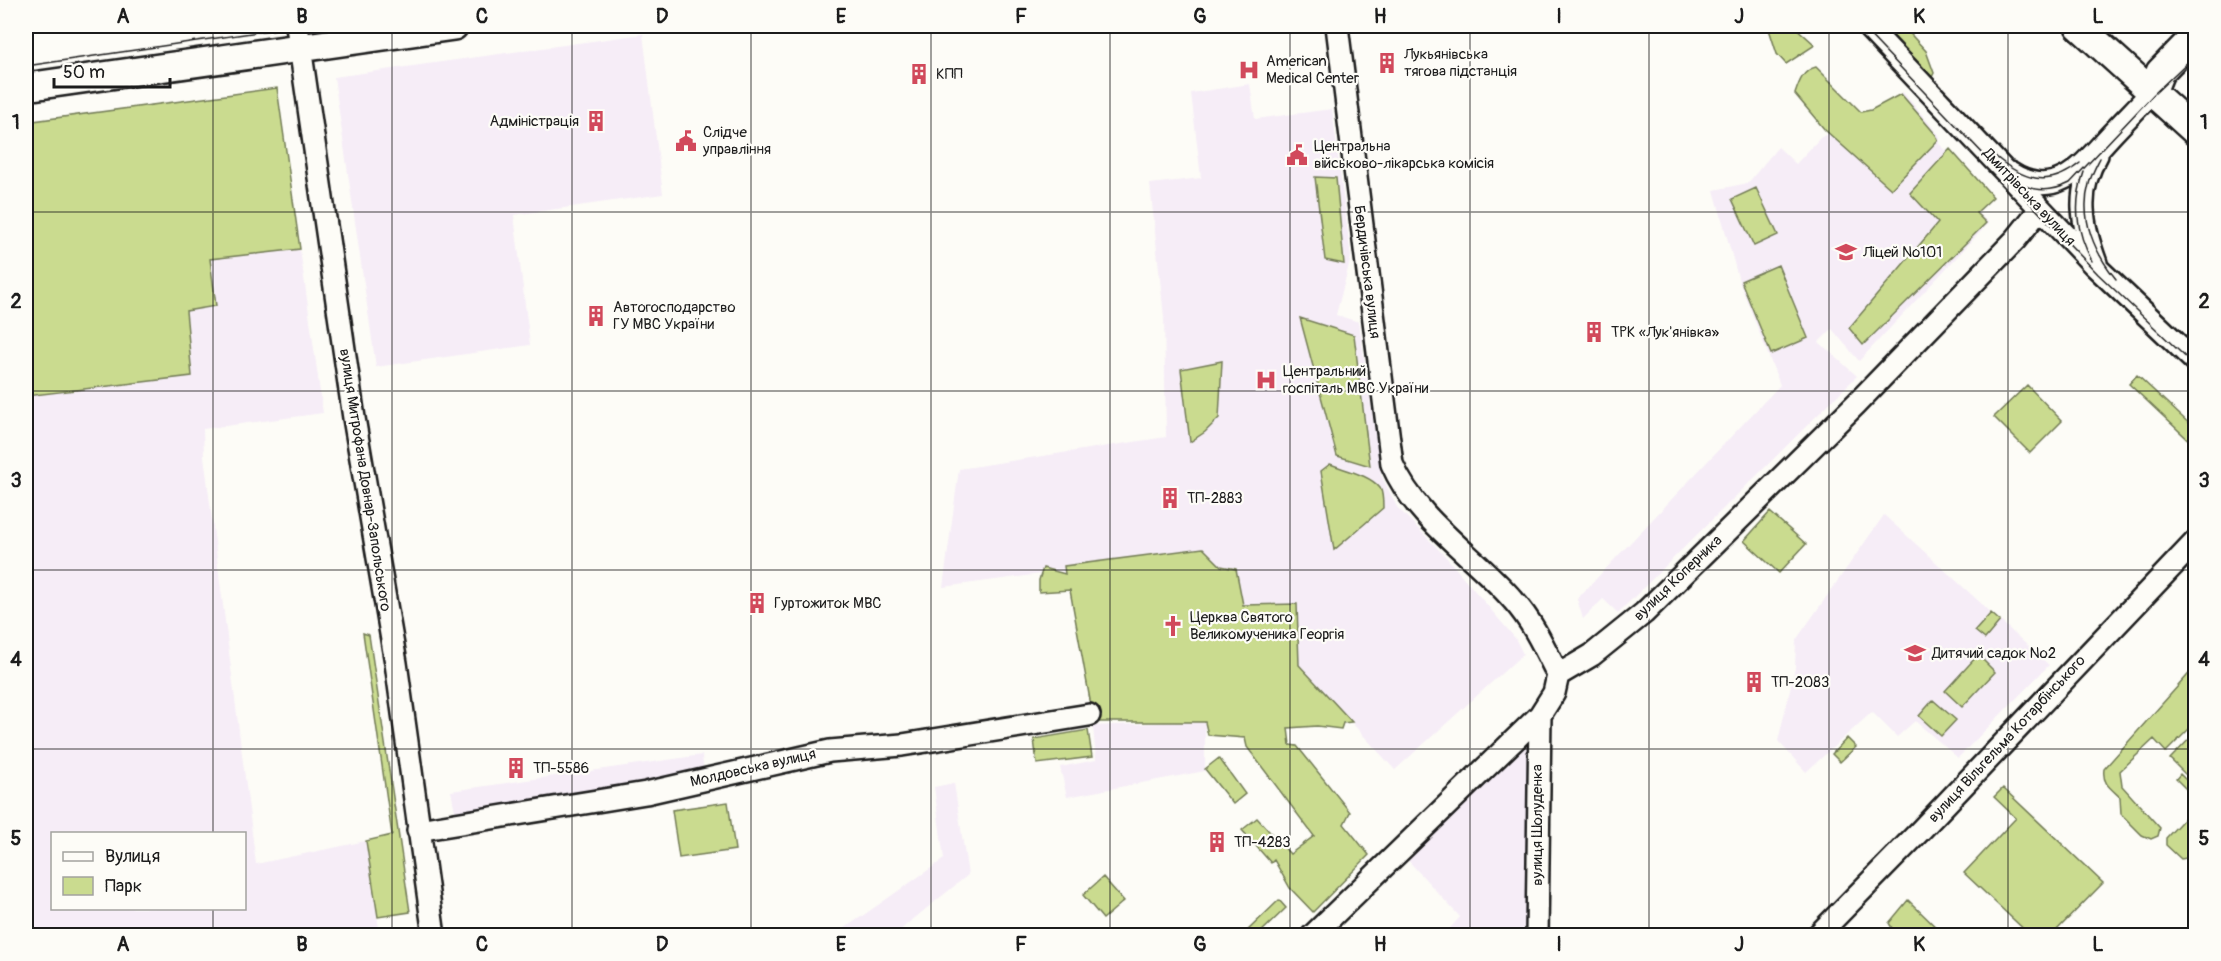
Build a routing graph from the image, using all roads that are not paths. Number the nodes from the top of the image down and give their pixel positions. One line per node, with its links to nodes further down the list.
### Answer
1 (454, 26): 6 (main road)
2 (1337, 26): 17 (street, Бердичівська вулиця)
3 (1867, 26): 12 (street, Дмитрівська вулиця)
4 (2079, 26): 9 (main road)
5 (2196, 35): 9 (main road)
6 (299, 37): 8 (main road); 20 (street, вулиця Митрофана Довнар-Запольського)
7 (2196, 61): 9 (main road)
8 (26, 87)
9 (2152, 92): 10 (main road); 11 (street)
10 (2196, 132)
11 (2110, 137): 12 (street); 14 (street)
12 (2000, 166): 13 (street, Дмитрівська вулиця)
13 (2040, 209): 14 (street, Дмитрівська вулиця); 17 (street, вулиця Коперника)
14 (2100, 272): 15 (street, Дмитрівська вулиця)
15 (2196, 363)
16 (2196, 541): 24 (street, вулиця Вільгельма Котарбінського)
17 (1558, 675): 19 (street)
18 (1089, 715): 20 (street, Молдовська вулиця)
19 (1540, 716): 22 (street); 23 (street, вулиця Шолуденка)
20 (418, 830): 21 (street, вулиця Митрофана Довнар-Запольського)
21 (434, 936)
22 (1312, 936)
23 (1537, 936)
24 (1817, 936)

